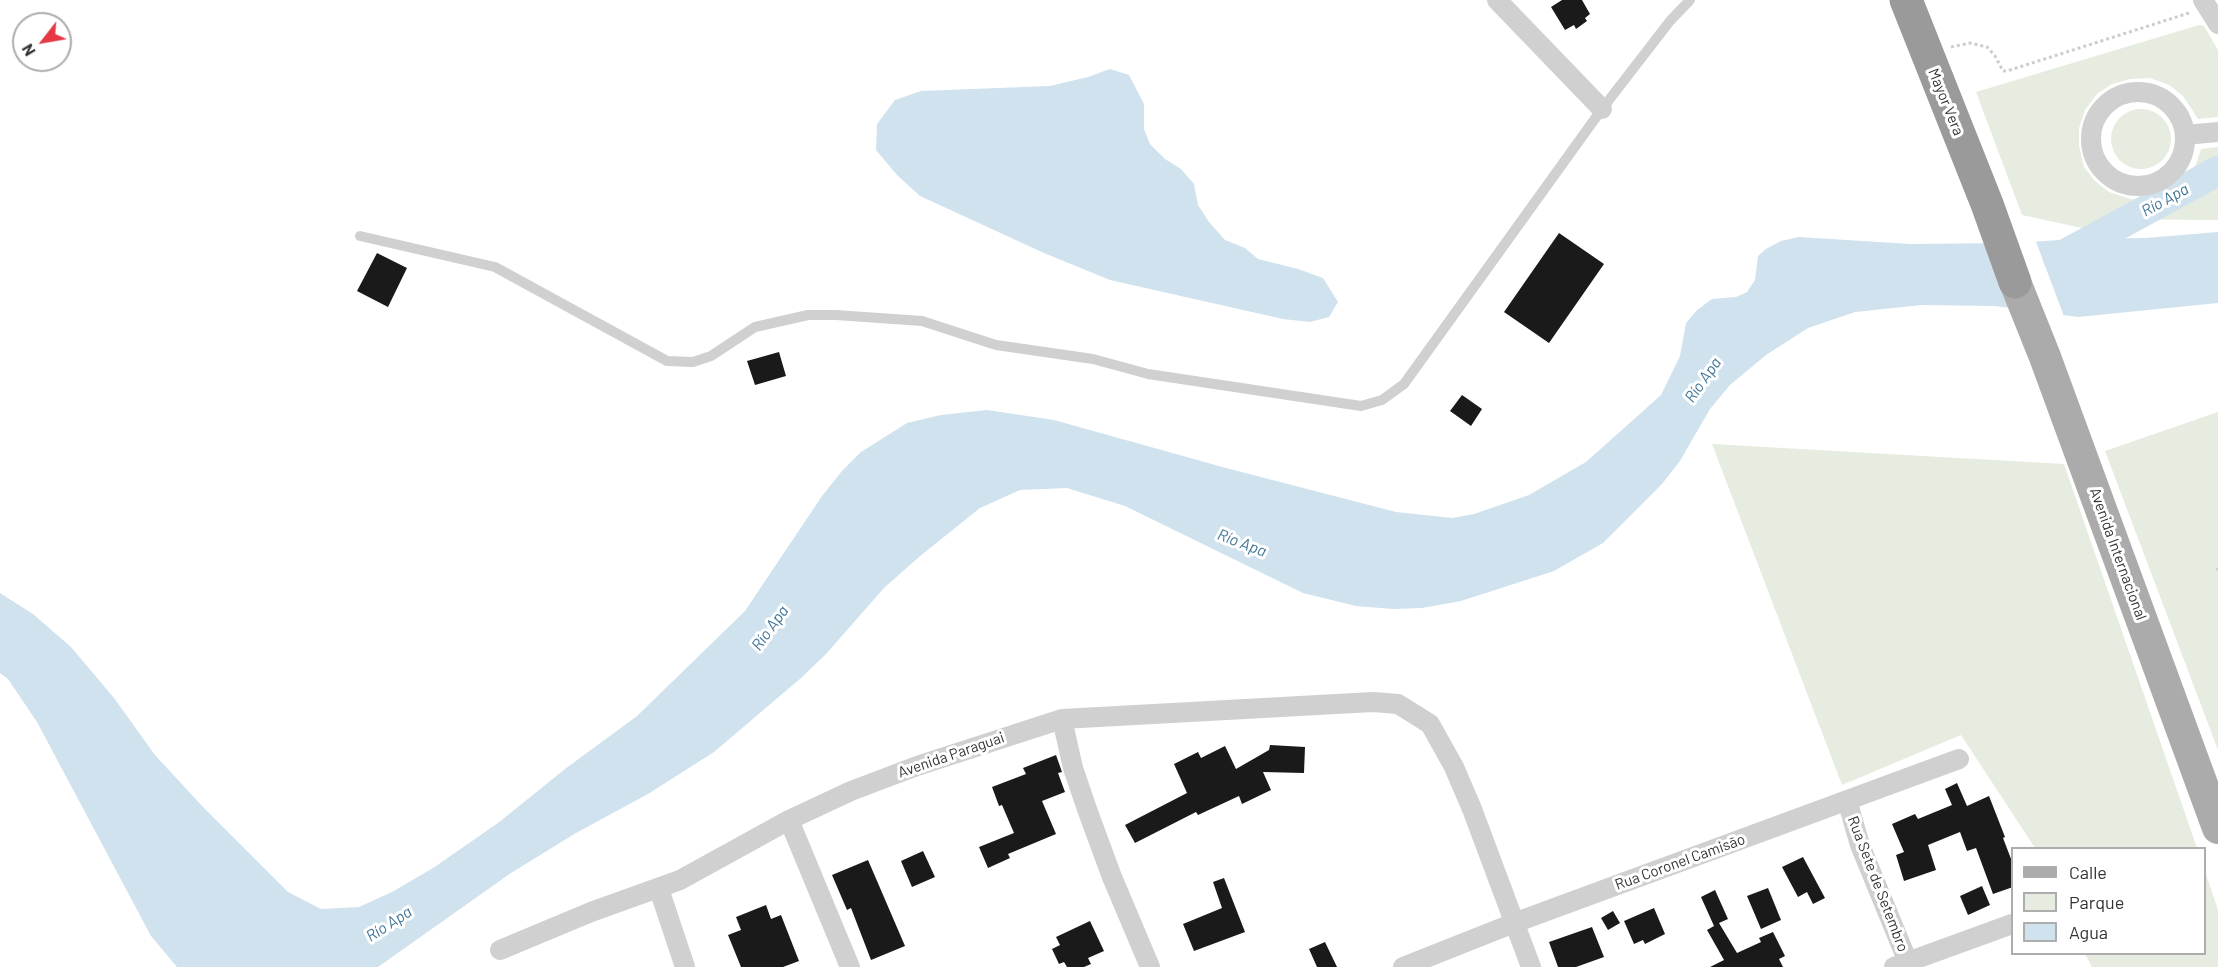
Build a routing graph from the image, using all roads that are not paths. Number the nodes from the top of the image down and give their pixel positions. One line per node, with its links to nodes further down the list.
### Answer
1 (1497, 0): 6 (street)
2 (1690, 0): 6 (lane)
3 (1905, 0): 10 (highway, Mayor Vera)
4 (2210, 2): 5 (street)
5 (2218, 24)
6 (1602, 109): 9 (lane)
7 (2218, 132): 8 (street)
8 (2185, 135): 8 (street)
9 (360, 236)
10 (2015, 282): 15 (main road, Avenida Internacional)
11 (1062, 719): 14 (street, Avenida Paraguai); 17 (street, Avenida Paraguai); 23 (street)
12 (1959, 759): 13 (street, Rua Coronel Camisão)
13 (1847, 800): 17 (street, Rua Coronel Camisão); 20 (street, Rua Sete de Setembro)
14 (789, 820): 16 (street, Avenida Paraguai); 22 (street)
15 (2218, 828)
16 (658, 889): 19 (street, Avenida Paraguai); 21 (street)
17 (1514, 923): 24 (street, Rua Coronel Camisão); 25 (street)
18 (2011, 925): 20 (street)
19 (500, 950)
20 (1904, 965)
21 (685, 967)
22 (850, 967)
23 (1150, 967)
24 (1403, 967)
25 (1531, 967)

